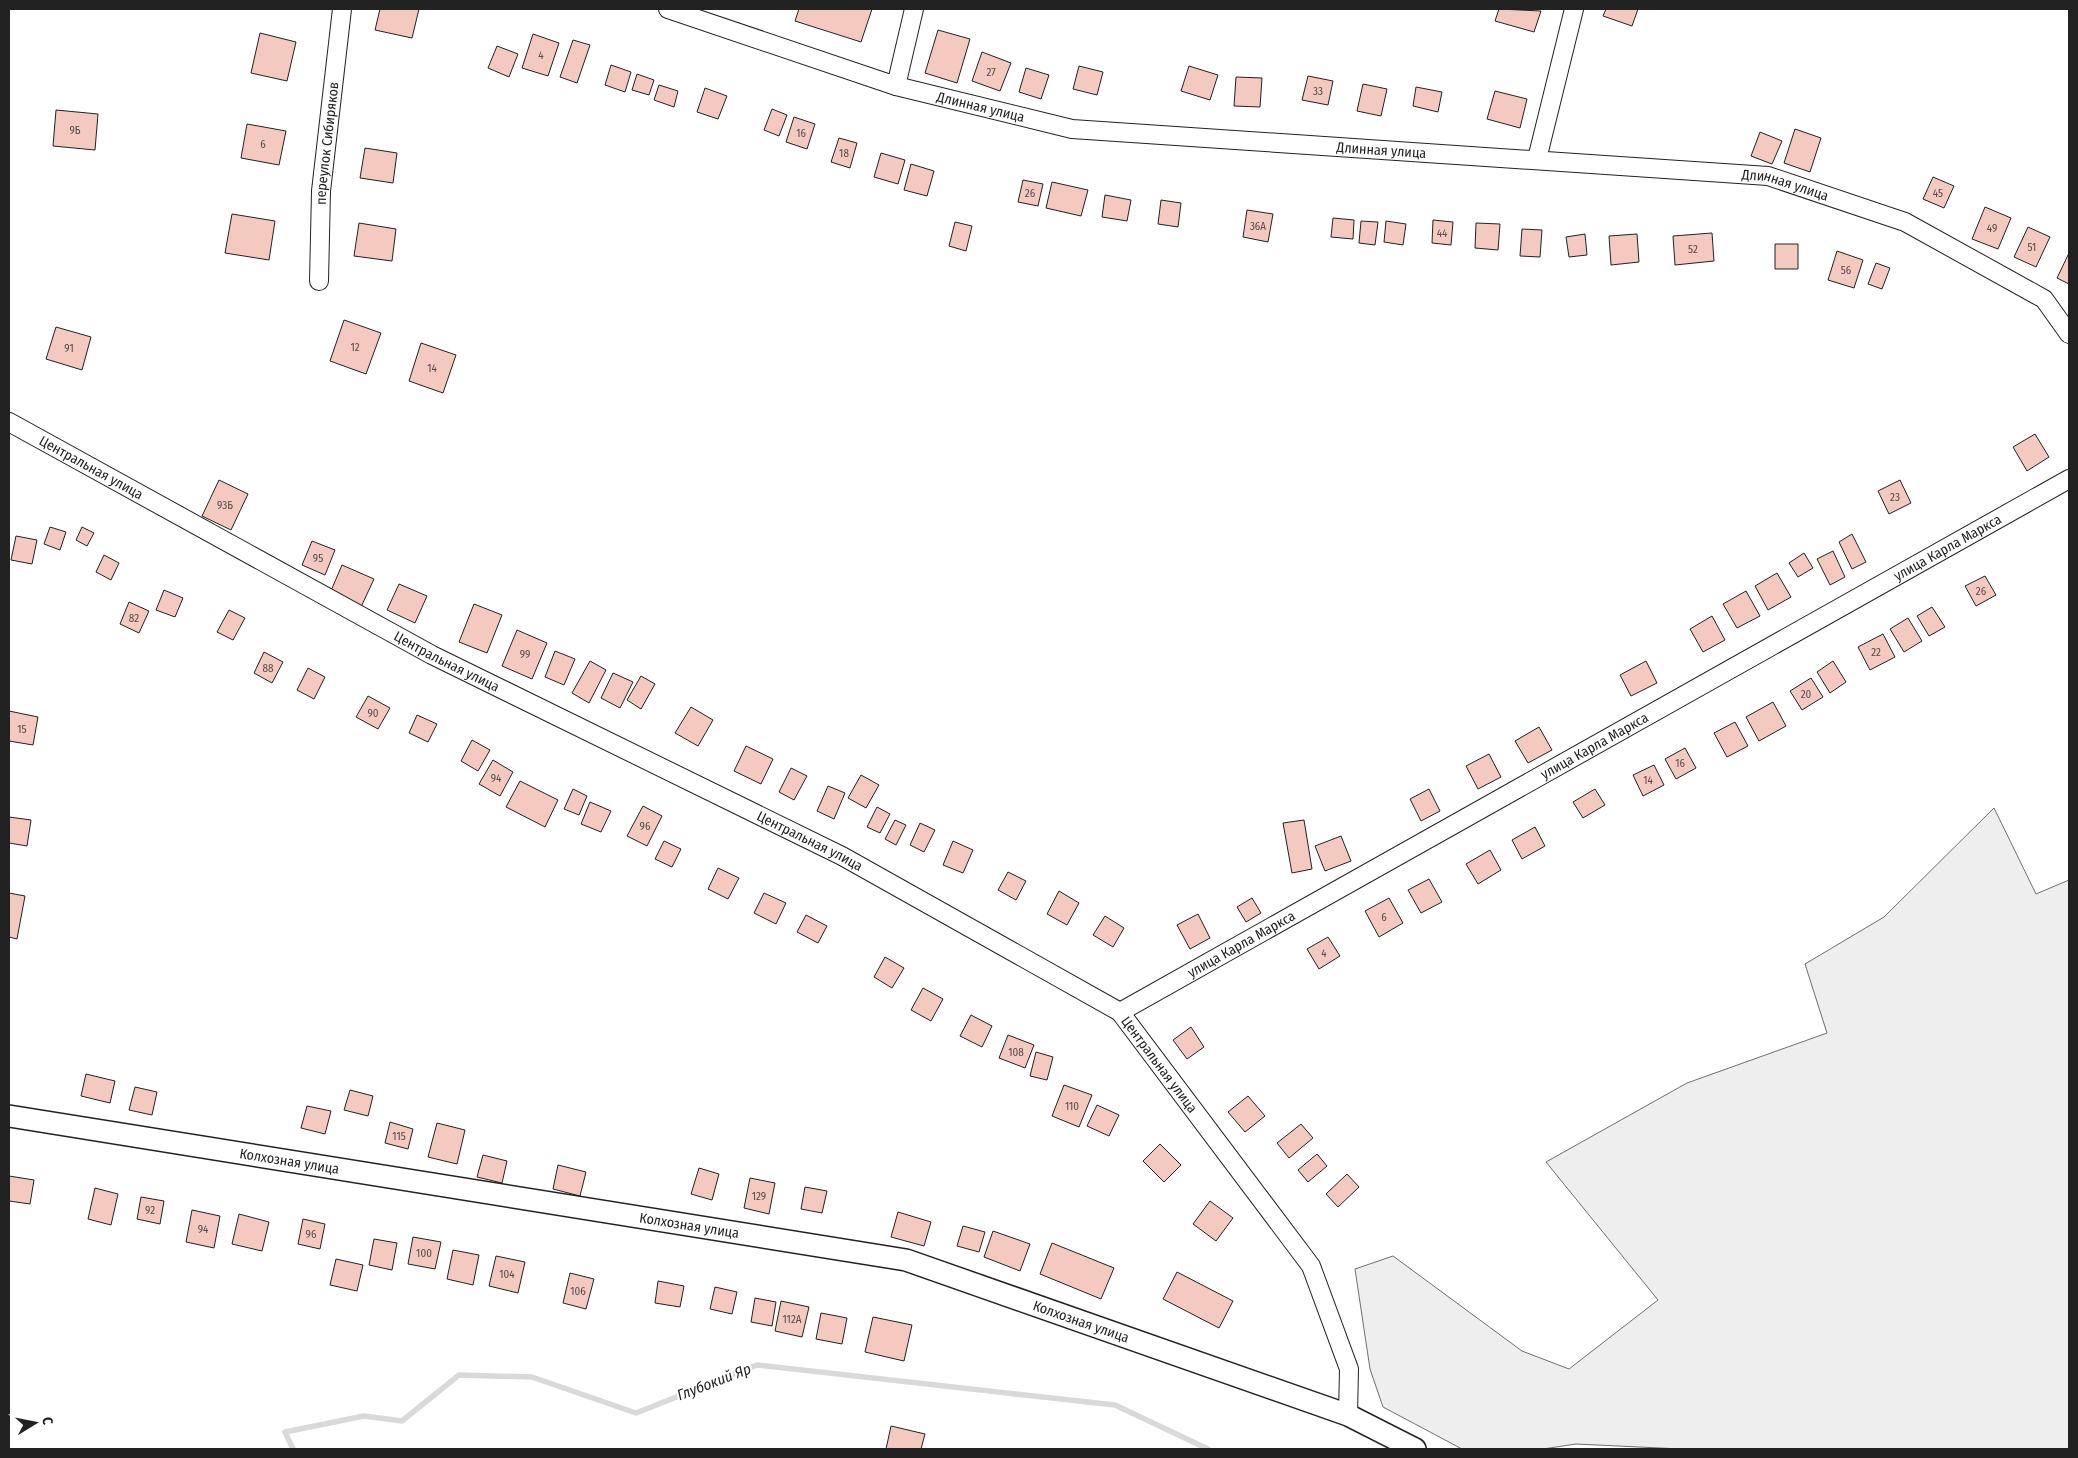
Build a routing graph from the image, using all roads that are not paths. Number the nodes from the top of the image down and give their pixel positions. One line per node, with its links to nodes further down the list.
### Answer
1 (342, 9): 7 (street, переулок Сибиряков)
2 (668, 9): 5 (street, Длинная улица)
3 (914, 9): 5 (street)
4 (1574, 9): 6 (street)
5 (896, 86): 6 (street, Длинная улица)
6 (1537, 159): 8 (street, Длинная улица)
7 (319, 281)
8 (2069, 334)
9 (9, 422): 11 (street, Центральная улица)
10 (2069, 480): 11 (street, улица Карла Маркса)
11 (1120, 1012): 13 (street, Центральная улица)
12 (9, 1116): 13 (street, Колхозная улица)
13 (1348, 1415): 14 (street)
14 (1415, 1449)

